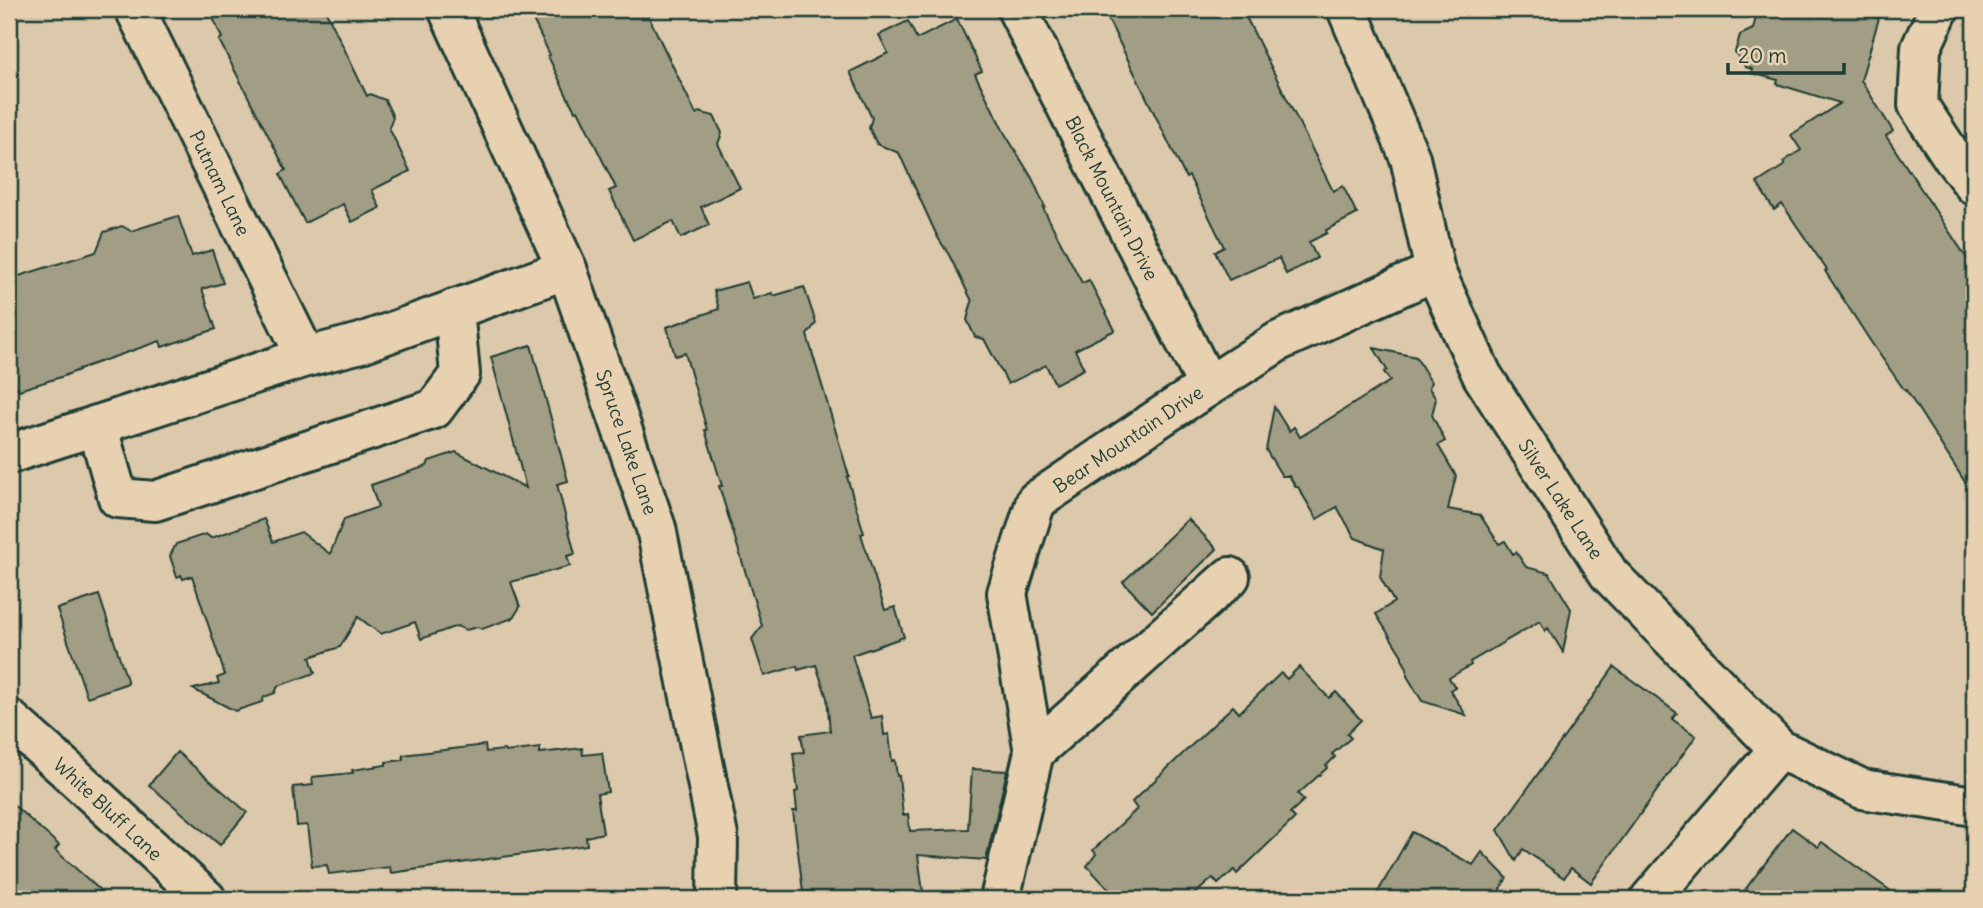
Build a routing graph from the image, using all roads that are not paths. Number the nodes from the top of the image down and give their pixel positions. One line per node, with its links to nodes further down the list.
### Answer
1 (135, 9): 10 (street, Putnam Lane)
2 (448, 9): 7 (street, Spruce Lake Lane)
3 (1017, 9): 11 (street, Black Mountain Drive)
4 (1347, 9): 8 (street, Silver Lake Lane)
5 (1939, 9): 6 (street)
6 (1974, 185)
7 (567, 269): 9 (street); 20 (street, Spruce Lake Lane)
8 (1435, 271): 11 (street, Bear Mountain Drive); 16 (street, Silver Lake Lane)
9 (454, 309): 10 (street); 12 (street)
10 (306, 357): 12 (street)
11 (1208, 386): 17 (street, Bear Mountain Drive)
12 (97, 425): 13 (street)
13 (9, 454)
14 (1230, 577): 17 (street)
15 (9, 719): 19 (street, White Bluff Lane)
16 (1779, 749): 18 (street, Silver Lake Lane); 22 (street)
17 (1034, 752): 21 (street, Bear Mountain Drive)
18 (1974, 806)
19 (206, 899)
20 (717, 899)
21 (1000, 899)
22 (1650, 899)

